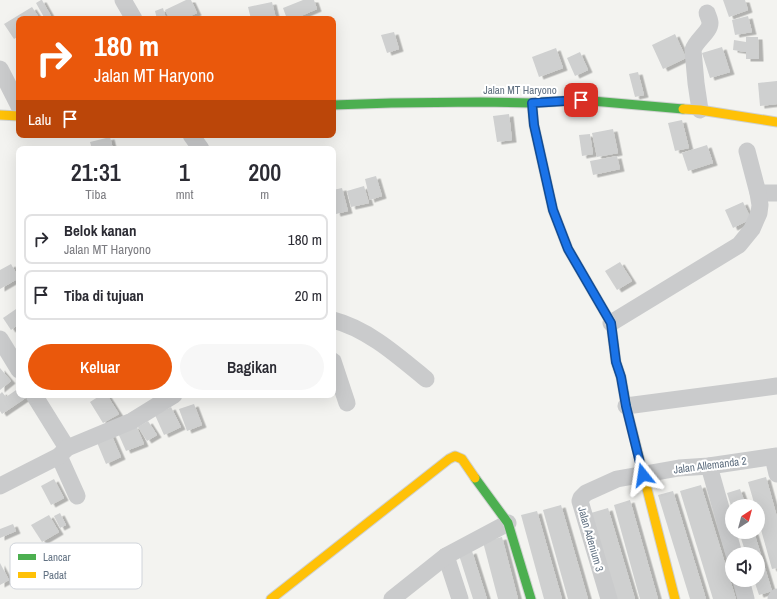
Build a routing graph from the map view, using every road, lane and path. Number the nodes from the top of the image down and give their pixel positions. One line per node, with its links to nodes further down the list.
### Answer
1 (123, 0): 3 (street)
2 (707, 14): 8 (street)
3 (132, 16)
4 (0, 69): 5 (street)
5 (16, 100)
6 (532, 103): 7 (street, Jalan MT Haryono); 8 (street, Jalan MT Haryono); 18 (street)
7 (336, 104)
8 (700, 110): 11 (street, Jalan MT Haryono)
9 (0, 115): 10 (street)
10 (16, 116)
11 (777, 122)
12 (192, 138): 13 (street)
13 (199, 146)
14 (747, 151): 15 (street)
15 (758, 193): 16 (street); 18 (street)
16 (777, 193)
17 (336, 321): 22 (street)
18 (611, 323): 26 (street)
19 (0, 339): 20 (street)
20 (16, 365)
21 (336, 370): 27 (street)
22 (426, 379)
23 (777, 386): 26 (street)
24 (36, 398): 28 (street)
25 (169, 398): 28 (street)
26 (625, 402): 32 (street)
27 (347, 403)
28 (63, 452): 33 (street); 34 (street)
29 (775, 457): 30 (street, Jalan Allemanda 2); 31 (street)
30 (709, 466): 32 (street, Jalan Allemanda 2); 36 (street)
31 (777, 474)
32 (643, 475): 43 (street, Jalan Adenium 3); 44 (street)
33 (0, 486)
34 (77, 496)
35 (508, 523): 37 (street); 39 (street); 42 (street)
36 (732, 547)
37 (446, 556): 40 (street); 41 (street)
38 (743, 587): 45 (street)
39 (271, 599)
40 (392, 599)
41 (460, 599)
42 (531, 599)
43 (609, 599)
44 (675, 599)
45 (746, 599)

